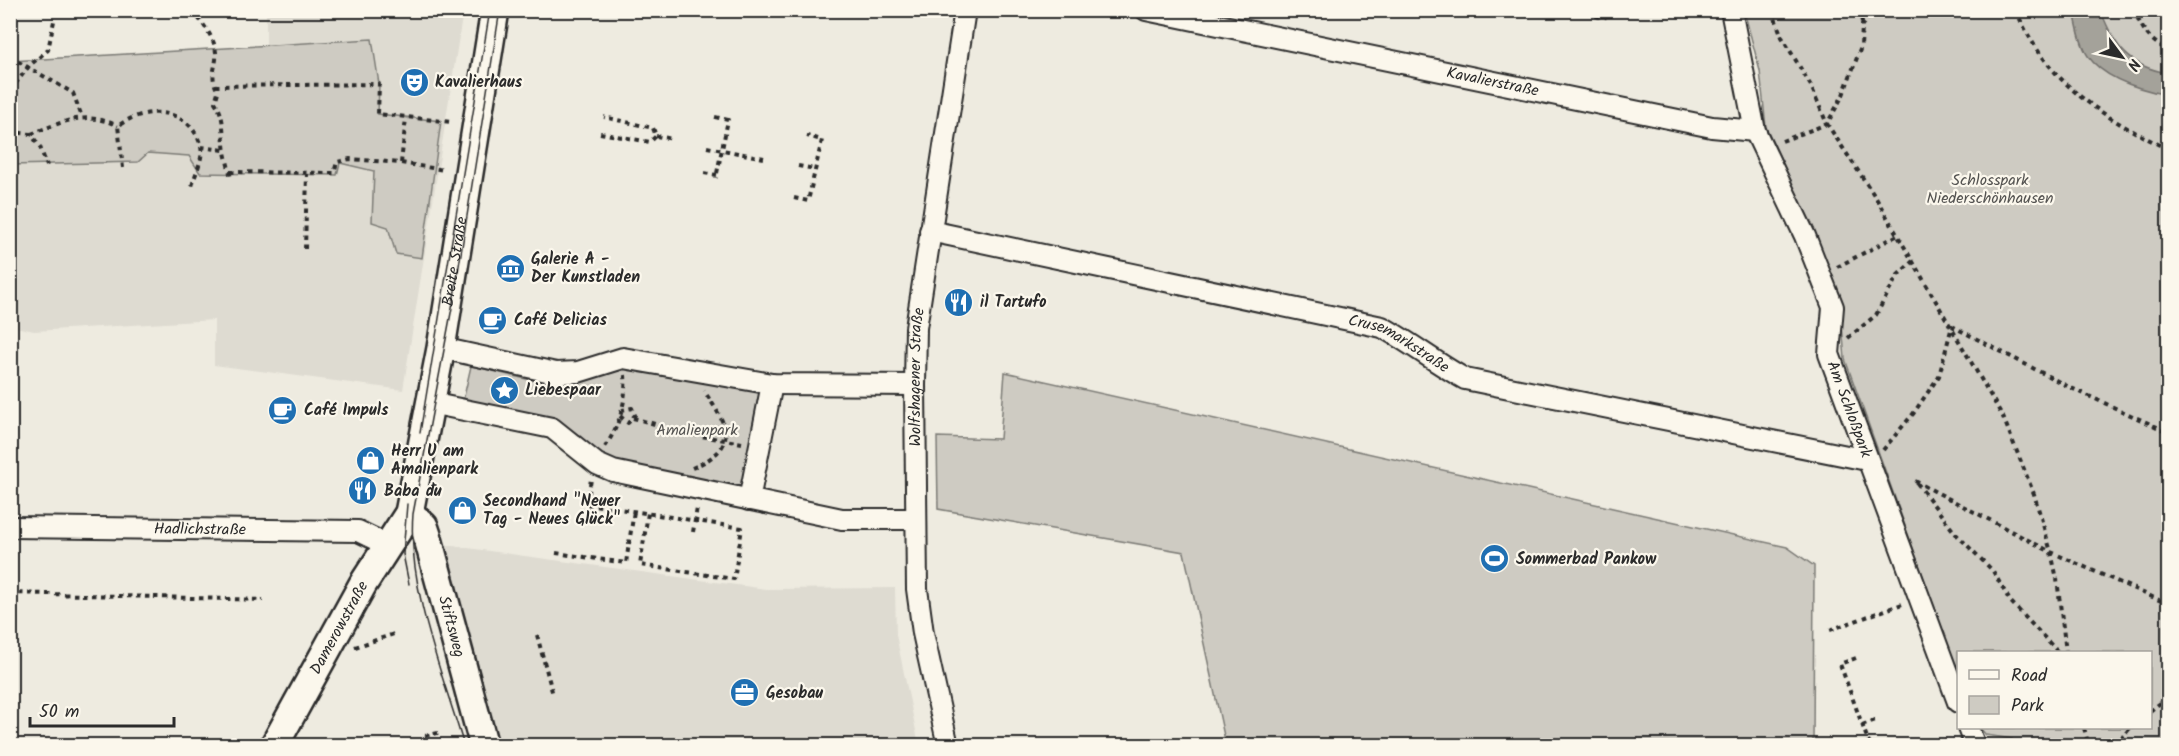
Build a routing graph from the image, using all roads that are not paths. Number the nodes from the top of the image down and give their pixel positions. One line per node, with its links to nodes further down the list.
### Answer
1 (495, 10): 8 (main road, Breite Straße)
2 (965, 10): 7 (street, Wolfshagener Straße)
3 (1146, 10): 5 (street, Kavalierstraße)
4 (1731, 10): 6 (street, Am Schloßpark)
5 (1231, 19): 6 (street, Kavalierstraße)
6 (1755, 131): 12 (street, Am Schloßpark)
7 (930, 231): 10 (street, Wolfshagener Straße); 12 (street, Crusemarkstraße)
8 (441, 348): 9 (street); 11 (main road, Breite Straße)
9 (772, 384): 10 (street); 13 (street)
10 (915, 385): 15 (street, Wolfshagener Straße)
11 (430, 403): 13 (street); 14 (main road, Breite Straße)
12 (1874, 456): 18 (street, Am Schloßpark)
13 (749, 500): 15 (street)
14 (409, 513): 17 (main road, Damerowstraße); 21 (main road, Stiftsweg)
15 (915, 519): 22 (street, Wolfshagener Straße)
16 (10, 527): 17 (street, Hadlichstraße)
17 (387, 546): 20 (main road, Damerowstraße)
18 (1957, 696)
19 (1968, 729): 23 (street)
20 (274, 746)
21 (484, 746)
22 (948, 746)
23 (1975, 746)

